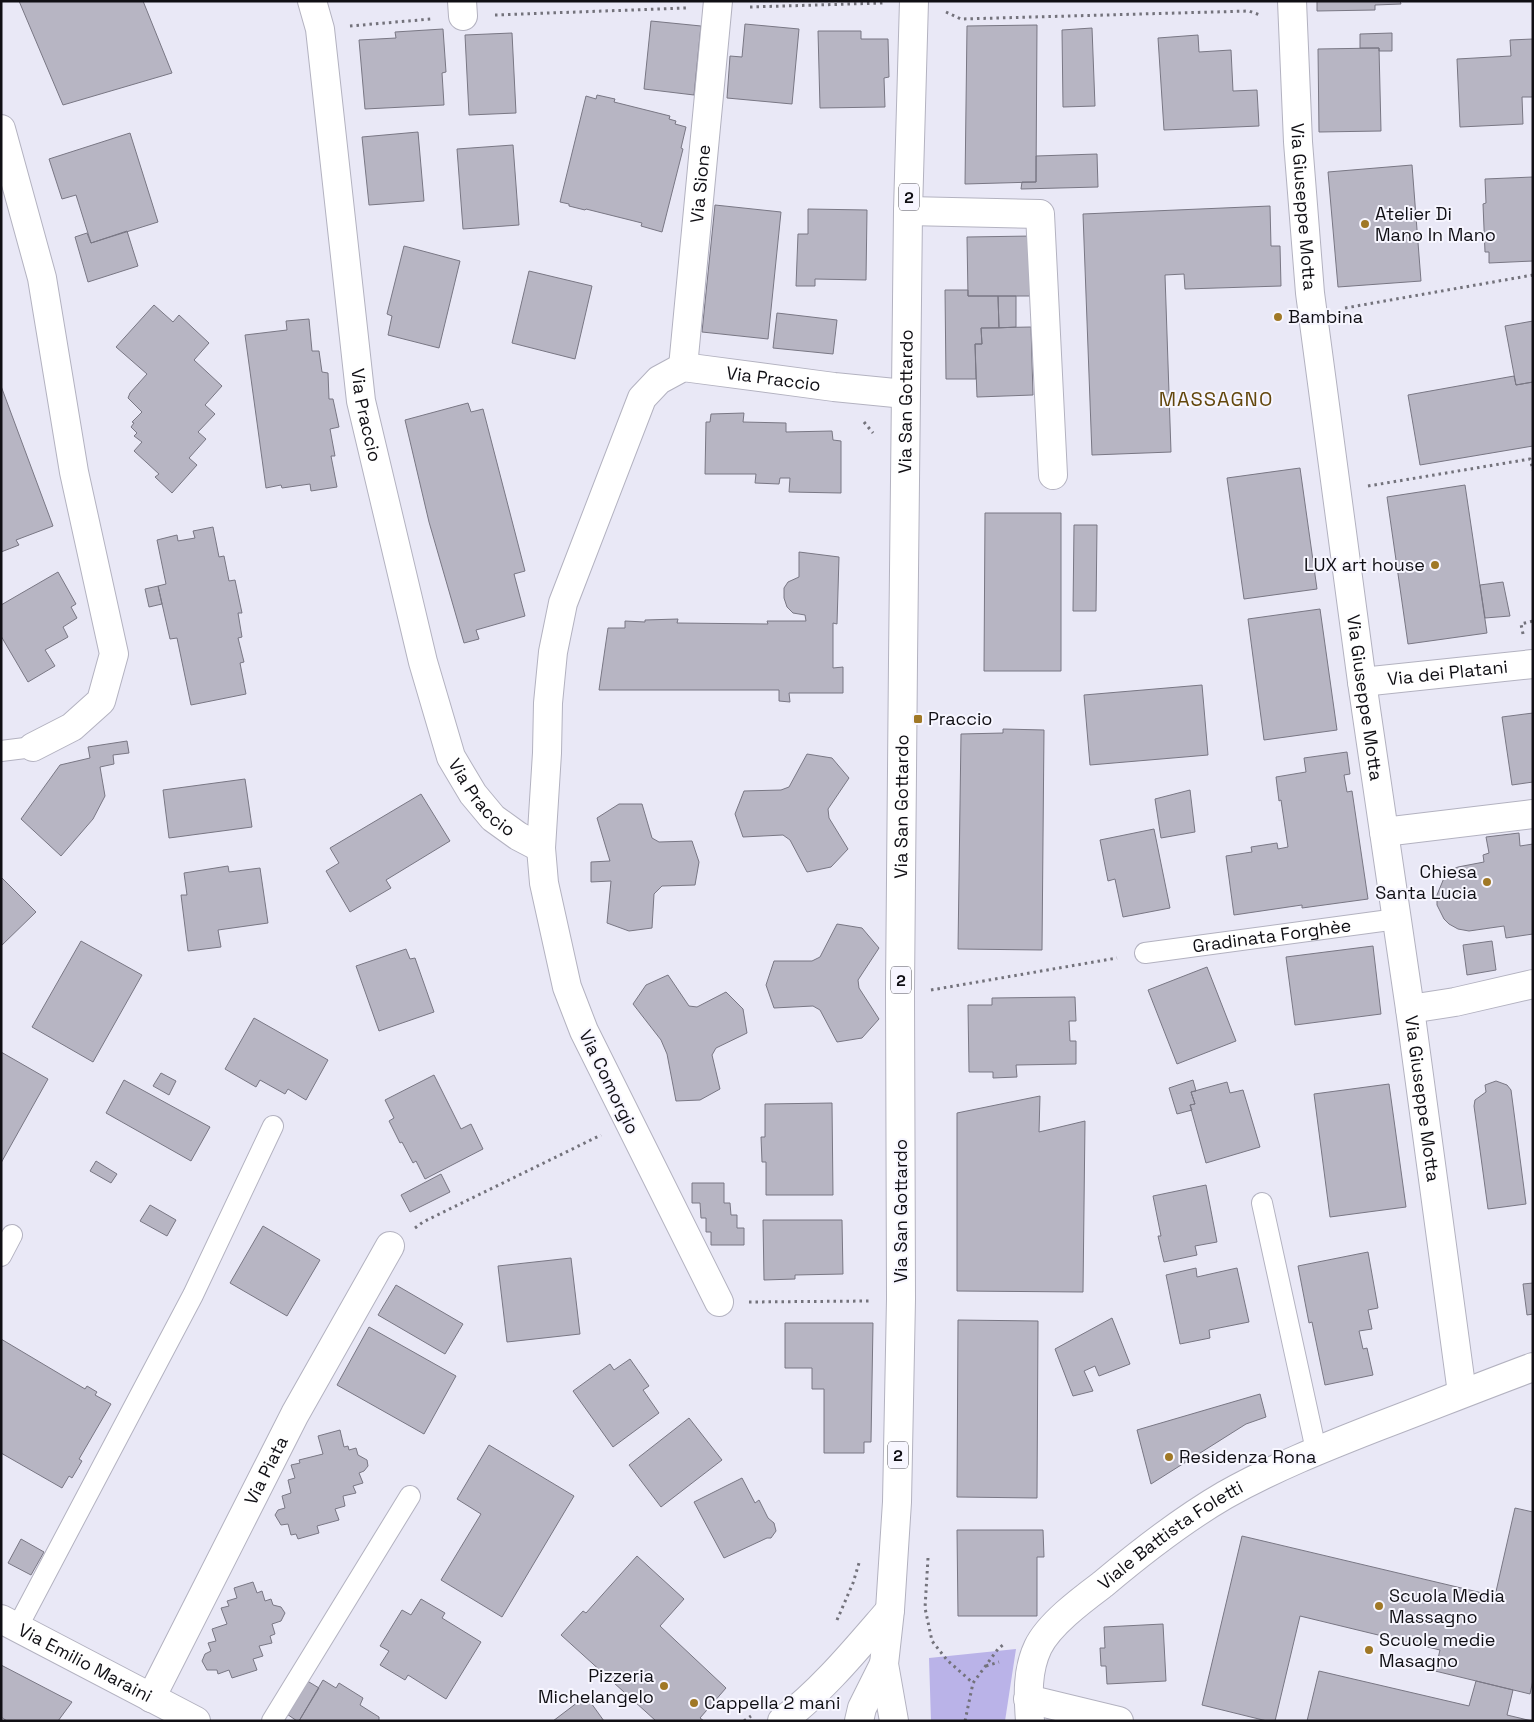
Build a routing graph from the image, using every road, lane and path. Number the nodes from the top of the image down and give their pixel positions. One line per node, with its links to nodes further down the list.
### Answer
1 (312, 1): 8 (street, Via Praccio)
2 (1292, 1): 21 (street, Via Giuseppe Motta)
3 (718, 5): 4 (path); 5 (path); 13 (street, Via Sione)
4 (914, 6): 10 (street, Via San Gottardo / 2)
5 (463, 9): 8 (path)
6 (943, 11): 7 (path)
7 (1265, 20)
8 (320, 29): 26 (street, Via Praccio)
9 (1, 129): 22 (street)
10 (908, 211): 14 (street, Via San Gottardo / 2); 16 (street)
11 (1533, 275): 12 (path)
12 (1338, 309)
13 (682, 367): 14 (street, Via Praccio); 26 (street, Via Praccio)
14 (905, 394): 30 (street, Via San Gottardo / 2)
15 (1533, 470): 17 (path)
16 (1053, 475)
17 (1362, 487)
18 (1533, 621): 19 (path)
19 (1524, 636)
20 (1533, 664): 21 (street, Via dei Platani)
21 (1362, 682): 25 (street, Via Giuseppe Motta)
22 (33, 747): 23 (lane)
23 (1, 751)
24 (1533, 814): 25 (street)
25 (1384, 832): 27 (street, Via Giuseppe Motta)
26 (541, 848): 32 (street, Via Comorgio)
27 (1397, 919): 28 (lane, Gradinata Forghèe); 31 (street, Via Giuseppe Motta)
28 (1145, 953): 30 (path)
29 (1533, 984): 31 (street)
30 (900, 989): 45 (street, Via San Gottardo / 2)
31 (1410, 1009): 41 (street, Via Giuseppe Motta)
32 (628, 1122): 36 (path); 39 (street, Via Comorgio)
33 (273, 1126): 46 (lane)
34 (1262, 1203): 42 (lane)
35 (12, 1235): 37 (lane)
36 (390, 1246): 50 (street, Via Piata)
37 (1, 1256)
38 (867, 1301): 39 (path)
39 (718, 1302)
40 (1533, 1367): 41 (street, Viale Battista Foletti)
41 (1462, 1393): 42 (street, Viale Battista Foletti)
42 (1316, 1450): 51 (street, Viale Battista Foletti)
43 (410, 1496): 54 (lane)
44 (860, 1558): 47 (path)
45 (890, 1610): 49 (street, Via San Gottardo / 2); 52 (street)
46 (9, 1624): 50 (street, Via Emilio Maraini)
47 (834, 1627)
48 (1006, 1643): 58 (path)
49 (884, 1664): 56 (street, Via San Gottardo / 2); 57 (street, Via San Gottardo / 2)
50 (151, 1698): 53 (street, Via Emilio Maraini)
51 (1029, 1710): 59 (street)
52 (770, 1716): 55 (path)
53 (196, 1721)
54 (272, 1721)
55 (744, 1721)
56 (859, 1721)
57 (894, 1721)
58 (965, 1721)
59 (1119, 1721)

